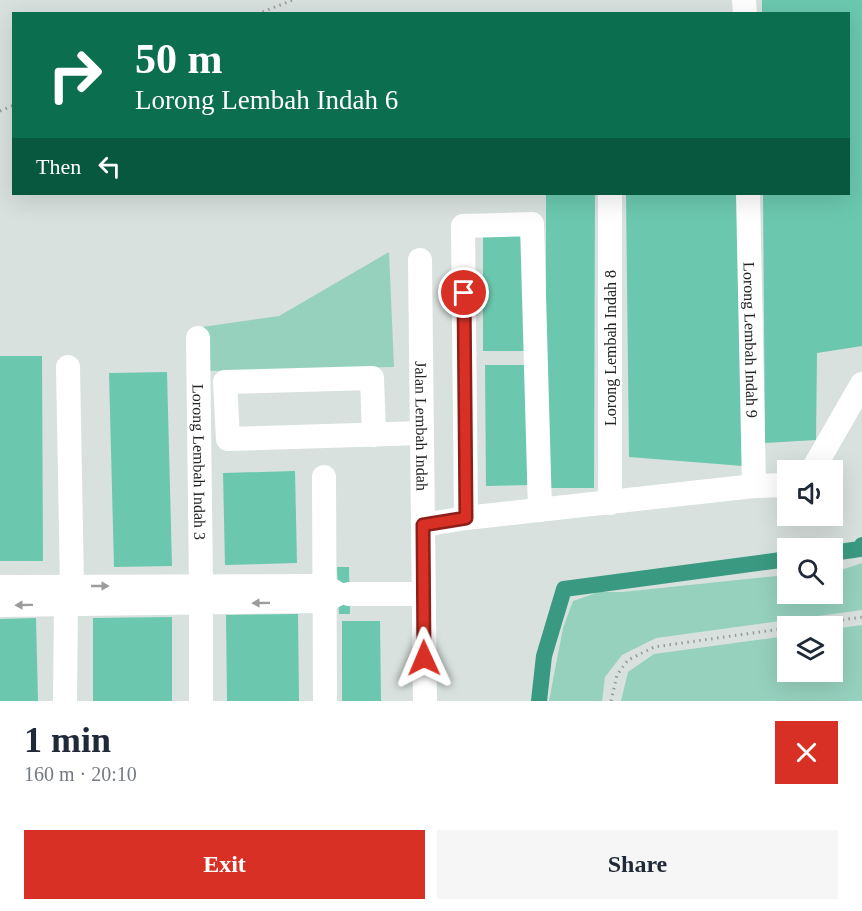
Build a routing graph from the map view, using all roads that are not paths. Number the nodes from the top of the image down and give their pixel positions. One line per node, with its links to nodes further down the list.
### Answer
1 (610, 195): 13 (street, Lorong Lembah Indah 8)
2 (748, 195): 12 (street, Lorong Lembah Indah 9)
3 (420, 260): 7 (street, Jalan Lembah Indah)
4 (198, 338): 22 (street, Lorong Lembah Indah 3)
5 (68, 367): 21 (street)
6 (862, 384): 9 (street)
7 (422, 432): 8 (street); 16 (street, Jalan Lembah Indah)
8 (374, 435): 8 (street)
9 (818, 460)
10 (324, 477): 18 (street)
11 (777, 485): 12 (street)
12 (754, 486): 13 (street)
13 (610, 503): 14 (street)
14 (546, 510): 15 (street); 15 (street)
15 (466, 518): 16 (street)
16 (423, 525): 20 (street, Jalan Lembah Indah)
17 (0, 587): 21 (street)
18 (325, 593): 22 (street); 26 (street)
19 (349, 594): 20 (street)
20 (423, 594): 27 (street, Jalan Lembah Indah)
21 (69, 595): 22 (street); 23 (street, one-way to 23); 24 (street)
22 (201, 595): 25 (street, Lorong Lembah Indah 3)
23 (0, 605)
24 (65, 701)
25 (201, 701)
26 (325, 701)
27 (425, 701)

